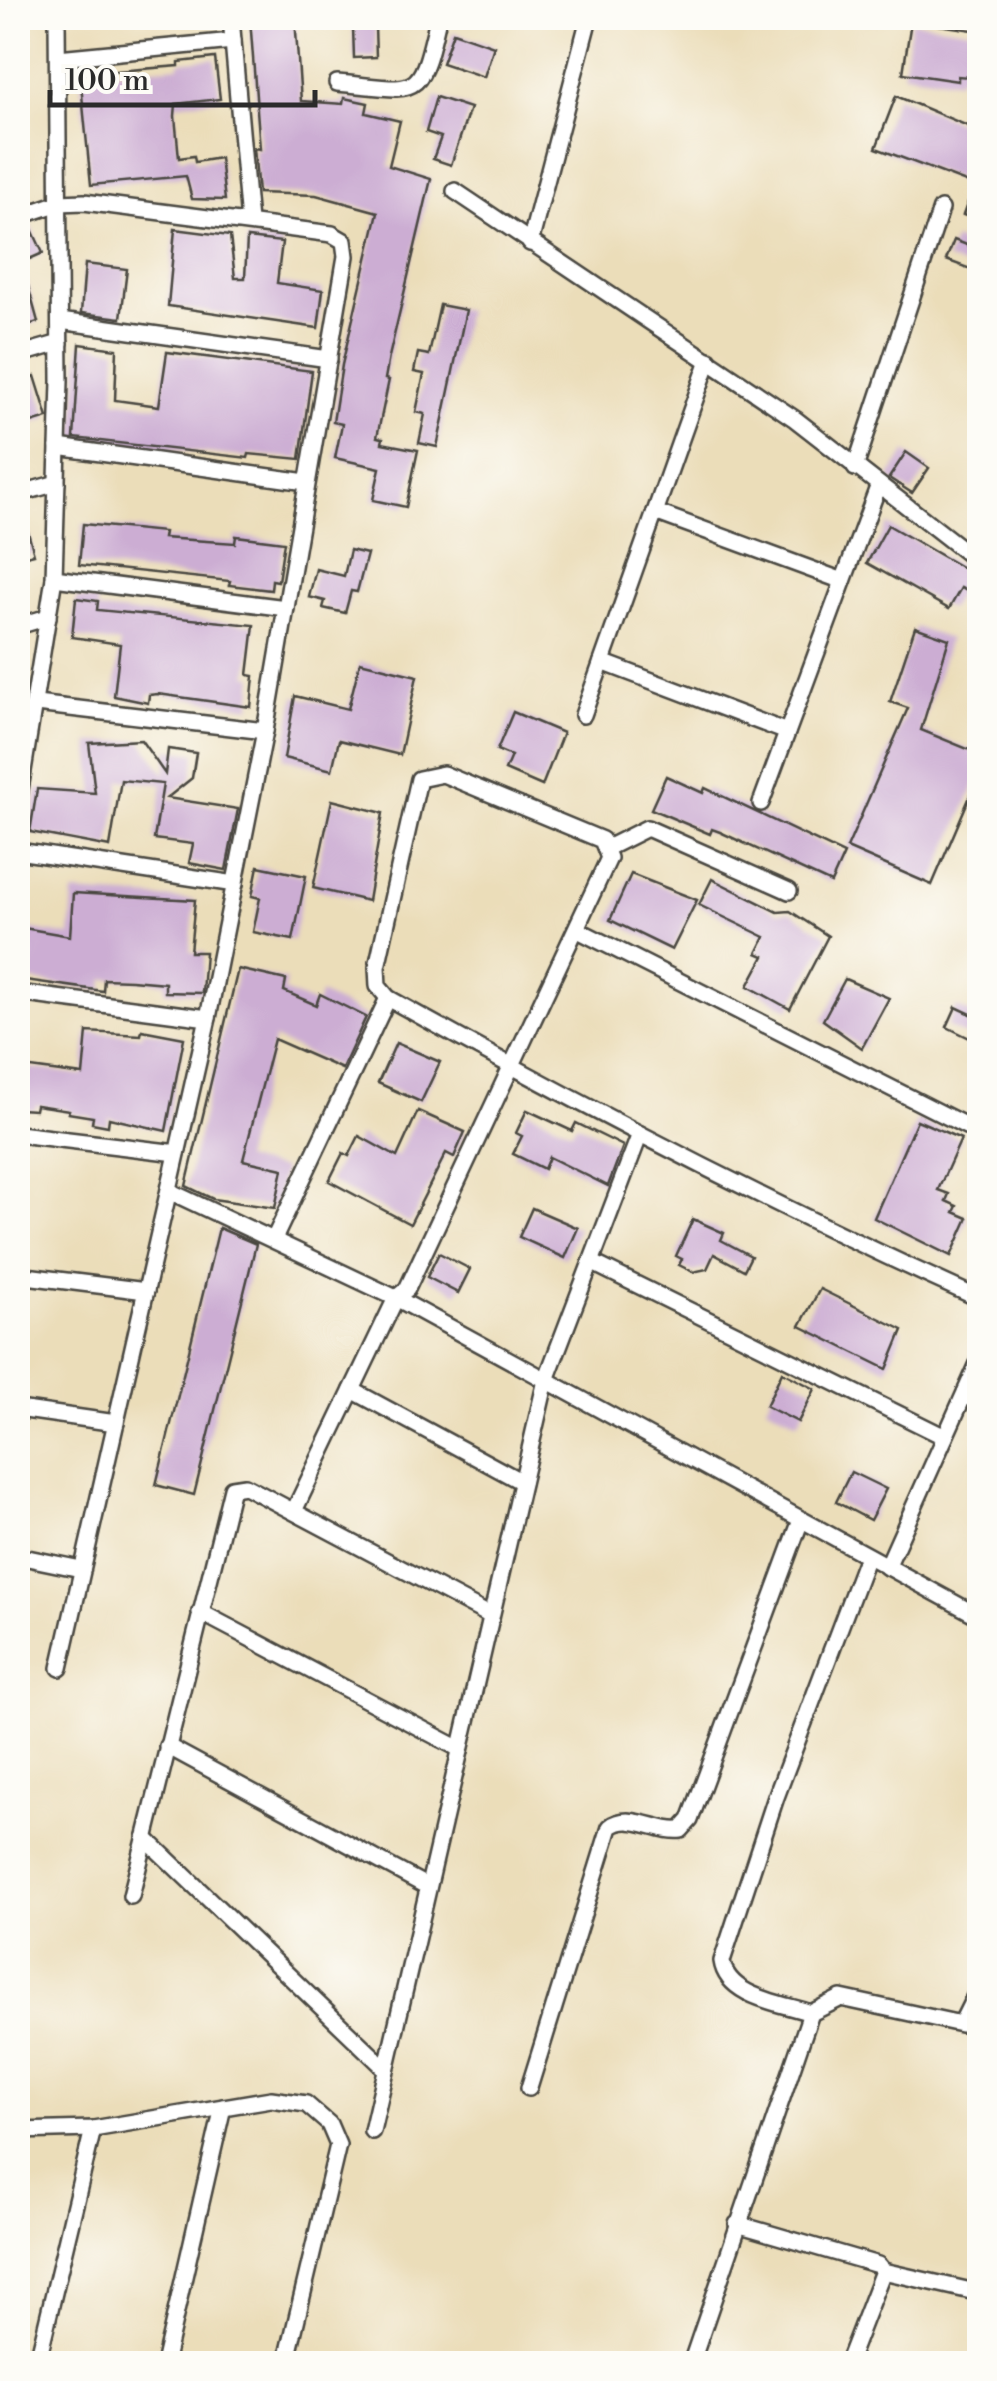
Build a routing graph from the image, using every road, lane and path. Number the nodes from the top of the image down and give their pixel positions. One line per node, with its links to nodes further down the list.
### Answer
1 (57, 18): 6 (street)
2 (230, 18): 5 (street)
3 (438, 18): 7 (street)
4 (589, 18): 13 (street)
5 (232, 41): 6 (street); 12 (street)
6 (58, 58): 9 (street)
7 (337, 84)
8 (454, 191): 13 (street)
9 (59, 203): 11 (street); 12 (street); 14 (street)
10 (941, 209): 20 (street)
11 (18, 217)
12 (248, 222): 17 (street)
13 (530, 243): 18 (street)
14 (60, 321): 15 (street); 17 (street)
15 (60, 342): 16 (street); 19 (street)
16 (18, 355)
17 (330, 359): 21 (street)
18 (708, 360): 20 (street); 25 (street)
19 (58, 447): 21 (street); 22 (street)
20 (854, 468): 23 (street)
21 (306, 482): 29 (street)
22 (57, 483): 24 (street); 27 (street)
23 (878, 487): 26 (street); 28 (street)
24 (18, 494)
25 (655, 512): 28 (street); 32 (street)
26 (980, 564)
27 (54, 578): 29 (street); 30 (street)
28 (843, 581): 36 (street)
29 (286, 608): 35 (street)
30 (48, 617): 31 (street); 33 (street)
31 (18, 626)
32 (602, 662): 34 (street); 36 (street)
33 (36, 704): 35 (street); 37 (street)
34 (584, 714)
35 (265, 730): 42 (street)
36 (787, 732): 39 (street)
37 (22, 758): 38 (street)
38 (18, 802)
39 (761, 803)
40 (609, 847): 43 (street); 44 (street); 46 (street)
41 (18, 851): 42 (street)
42 (235, 884): 47 (street)
43 (788, 891)
44 (578, 930): 48 (street); 49 (street)
45 (18, 992): 47 (street)
46 (388, 998): 48 (street); 54 (street)
47 (208, 1018): 52 (street)
48 (509, 1066): 51 (street); 58 (street)
49 (980, 1132)
50 (18, 1134): 52 (street)
51 (640, 1134): 55 (street); 59 (street)
52 (177, 1153): 53 (street)
53 (169, 1190): 54 (street); 57 (street)
54 (276, 1237): 58 (street)
55 (591, 1262): 61 (street); 65 (street)
56 (18, 1274): 57 (street)
57 (146, 1291): 64 (street)
58 (396, 1298): 61 (street); 62 (street)
59 (980, 1299)
60 (980, 1359): 65 (street)
61 (546, 1380): 66 (street); 68 (street)
62 (352, 1390): 66 (street); 67 (street)
63 (18, 1409): 64 (street)
64 (116, 1423): 72 (street)
65 (945, 1437): 71 (street)
66 (522, 1482): 74 (street)
67 (294, 1511): 73 (street); 74 (street)
68 (801, 1520): 70 (street); 85 (street)
69 (18, 1556): 72 (street)
70 (867, 1556): 71 (street); 83 (street)
71 (888, 1567): 75 (street)
72 (81, 1568): 76 (street)
73 (200, 1612): 77 (street); 78 (street)
74 (491, 1616): 78 (street)
75 (980, 1618)
76 (60, 1668)
77 (168, 1746): 79 (street); 80 (street)
78 (460, 1749): 80 (street)
79 (145, 1838): 81 (street); 84 (street)
80 (428, 1886): 84 (street)
81 (132, 1896)
82 (980, 1986): 83 (street)
83 (811, 2013): 90 (street)
84 (386, 2069): 89 (street)
85 (530, 2088)
86 (223, 2107): 87 (street); 94 (street); 95 (street)
87 (93, 2130): 88 (street); 93 (street)
88 (18, 2131)
89 (372, 2131)
90 (738, 2224): 91 (street); 96 (street)
91 (883, 2271): 92 (street); 97 (street)
92 (980, 2293)
93 (37, 2364)
94 (164, 2364)
95 (286, 2364)
96 (692, 2364)
97 (847, 2364)

